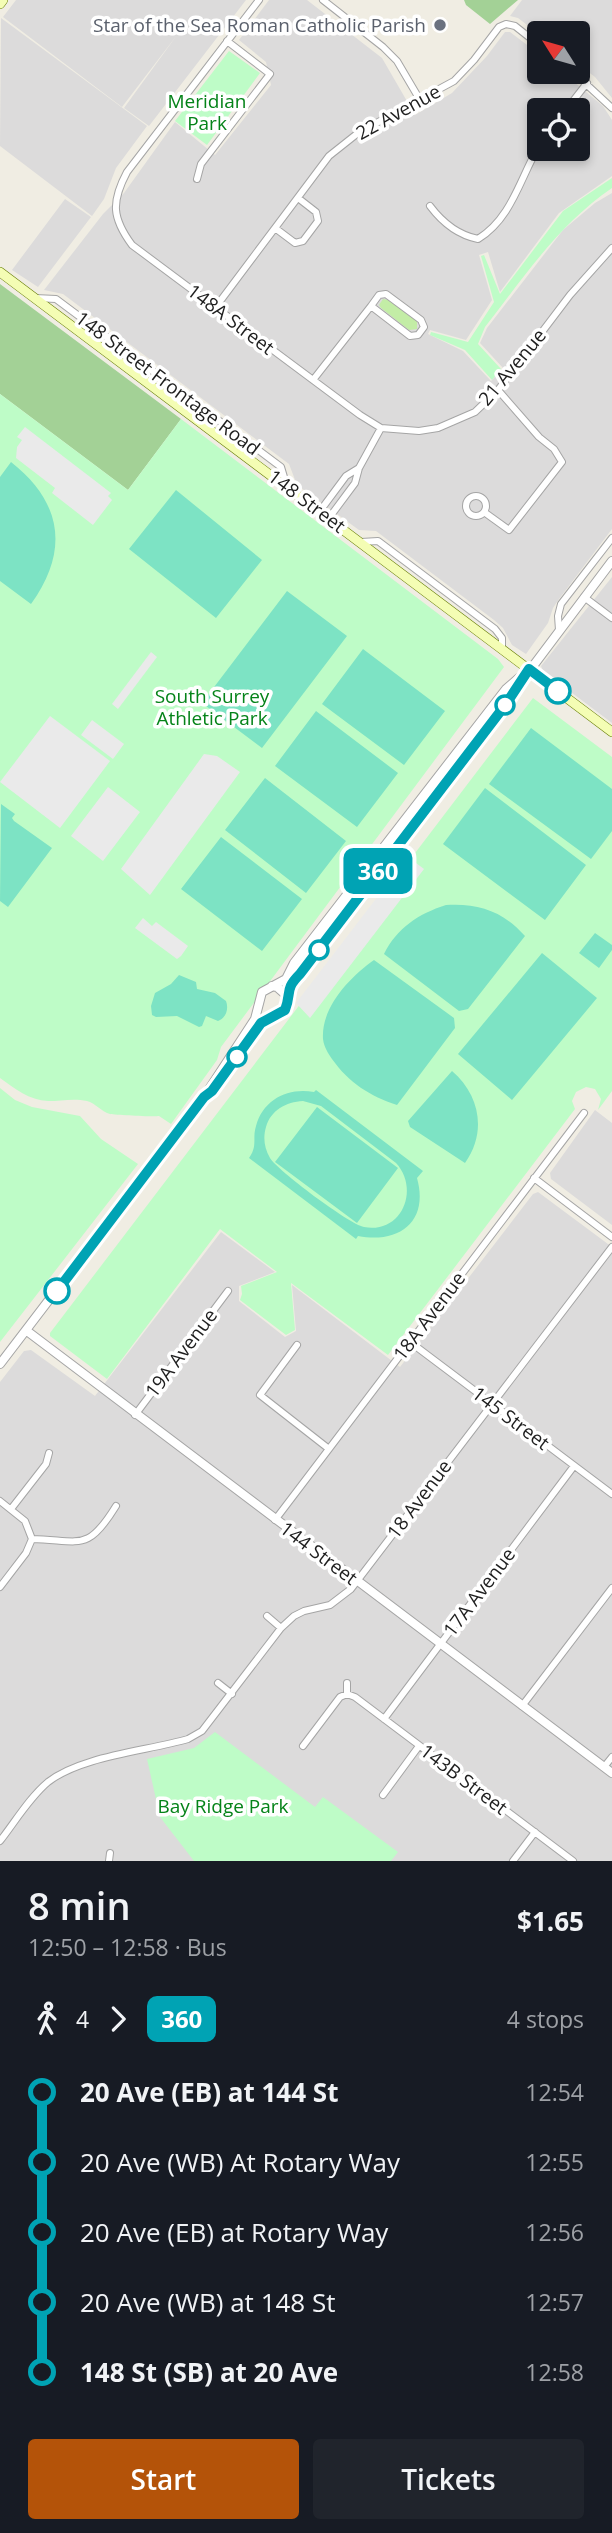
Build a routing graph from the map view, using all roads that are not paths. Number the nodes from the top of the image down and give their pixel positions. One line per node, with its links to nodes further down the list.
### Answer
1 (258, 0): 4 (street)
2 (323, 0): 8 (street)
3 (527, 36): 8 (street, 22 Avenue)
4 (228, 41): 11 (street); 18 (street, 148A Street)
5 (586, 84): 7 (street)
6 (588, 84): 9 (street)
7 (575, 98)
8 (420, 100): 12 (street, 22 Avenue)
9 (612, 108)
10 (532, 161): 13 (street)
11 (197, 179)
12 (298, 198): 14 (street, 22 Avenue); 14 (street)
13 (430, 206)
14 (275, 228): 18 (street, 22 Avenue)
15 (612, 248): 20 (street, 21 Avenue)
16 (0, 272): 23 (main road, 148 Street)
17 (371, 306): 17 (street); 19 (street)
18 (215, 308): 19 (street, 148A Street)
19 (313, 380): 21 (street, 148A Street)
20 (498, 390): 21 (street, 21 Avenue); 24 (street)
21 (380, 428): 22 (street)
22 (359, 468): 23 (street); 25 (street)
23 (320, 511): 25 (main road, 148 Street)
24 (484, 512)
25 (329, 518): 31 (main road, 148 Street)
26 (612, 538): 30 (street)
27 (612, 561): 28 (street)
28 (584, 597): 29 (street); 30 (street)
29 (612, 618)
30 (559, 630): 31 (street)
31 (529, 669): 32 (main road, 148 Street); 33 (street); 34 (street)
32 (612, 732)
33 (272, 986): 34 (street); 35 (street)
34 (286, 995): 36 (street)
35 (258, 1003): 36 (street); 37 (street)
36 (272, 1015): 37 (street)
37 (204, 1097): 43 (street)
38 (584, 1112): 39 (street, 18A Avenue)
39 (534, 1178): 40 (street); 44 (street, 18A Avenue)
40 (612, 1237)
41 (612, 1247): 47 (street, 18 Avenue)
42 (228, 1291): 48 (street, 19A Avenue)
43 (27, 1331): 46 (street); 48 (street, 144 Street)
44 (410, 1342): 47 (street, 145 Street); 49 (street, 18A Avenue)
45 (298, 1345): 49 (street)
46 (0, 1364)
47 (492, 1404): 51 (street, 145 Street); 58 (street, 18 Avenue)
48 (135, 1415): 56 (street, 144 Street)
49 (329, 1449): 56 (street, 18A Avenue)
50 (49, 1453): 55 (street)
51 (574, 1466): 52 (street, 145 Street); 63 (street, 17A Avenue)
52 (612, 1494)
53 (0, 1501): 55 (street)
54 (116, 1506): 57 (street)
55 (11, 1509): 57 (street)
56 (275, 1520): 58 (street, 144 Street)
57 (32, 1539): 59 (street)
58 (357, 1581): 62 (street, 18 Avenue); 63 (street, 144 Street)
59 (0, 1587)
60 (612, 1588): 68 (street)
61 (267, 1616): 62 (street)
62 (281, 1628): 66 (street, 18 Avenue)
63 (441, 1644): 68 (street, 144 Street); 69 (street, 17A Avenue)
64 (218, 1683): 66 (street)
65 (347, 1683): 67 (street)
66 (232, 1693): 76 (street, 18 Avenue)
67 (351, 1696): 69 (street, 143B Street); 70 (street)
68 (522, 1706): 73 (street, 144 Street)
69 (384, 1719): 71 (street, 143B Street)
70 (303, 1746)
71 (419, 1746): 74 (street); 75 (street, 143B Street)
72 (612, 1757): 73 (street)
73 (608, 1770)
74 (383, 1796)
75 (535, 1832): 77 (street); 78 (street, 143B Street)
76 (0, 1841)
77 (513, 1861)
78 (573, 1861)

